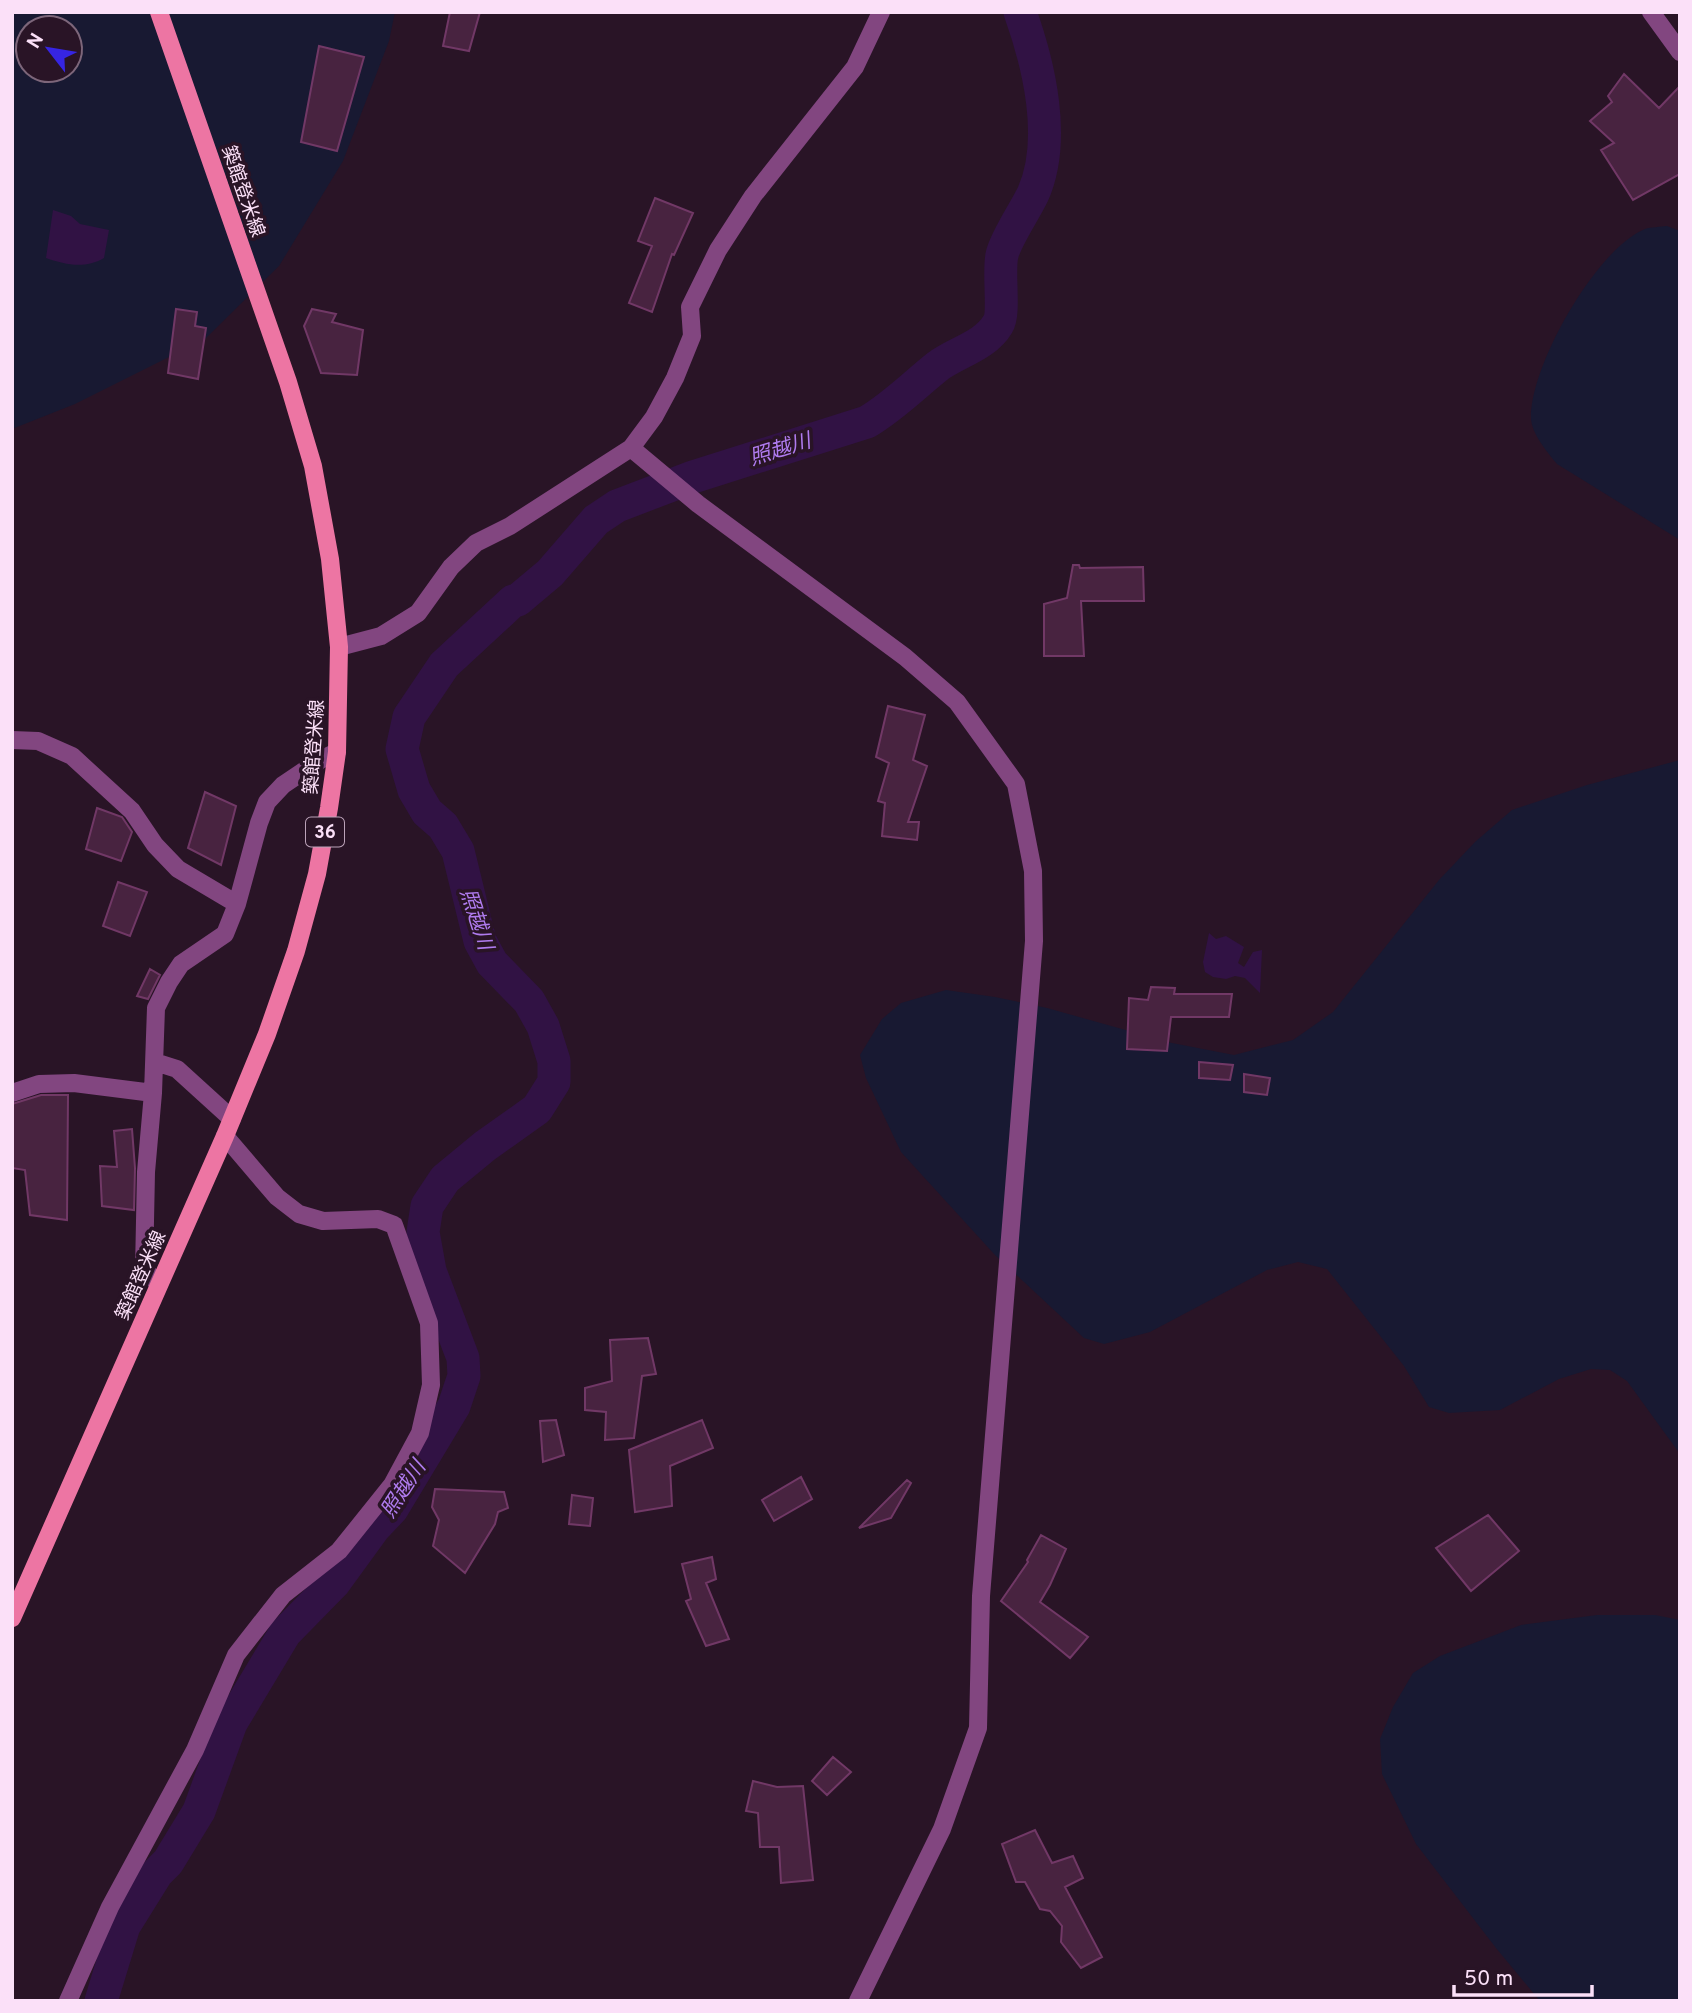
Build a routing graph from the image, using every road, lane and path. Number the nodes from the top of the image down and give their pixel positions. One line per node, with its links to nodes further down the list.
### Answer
1 (159, 12): 6 (main road, 築館登米線 / 36)
2 (881, 12): 5 (street)
3 (1651, 12): 4 (street)
4 (1680, 52)
5 (631, 448): 6 (street); 17 (street)
6 (338, 647): 8 (main road, 築館登米線 / 36)
7 (12, 740): 9 (street)
8 (337, 752): 9 (street); 13 (main road, 築館登米線 / 36)
9 (237, 904): 10 (street)
10 (155, 1062): 12 (street); 13 (street)
11 (12, 1093): 12 (street)
12 (153, 1093): 14 (street)
13 (229, 1127): 14 (main road, 築館登米線 / 36); 16 (street)
14 (159, 1284): 15 (main road, 築館登米線 / 36)
15 (12, 1618)
16 (68, 2001)
17 (858, 2001)

